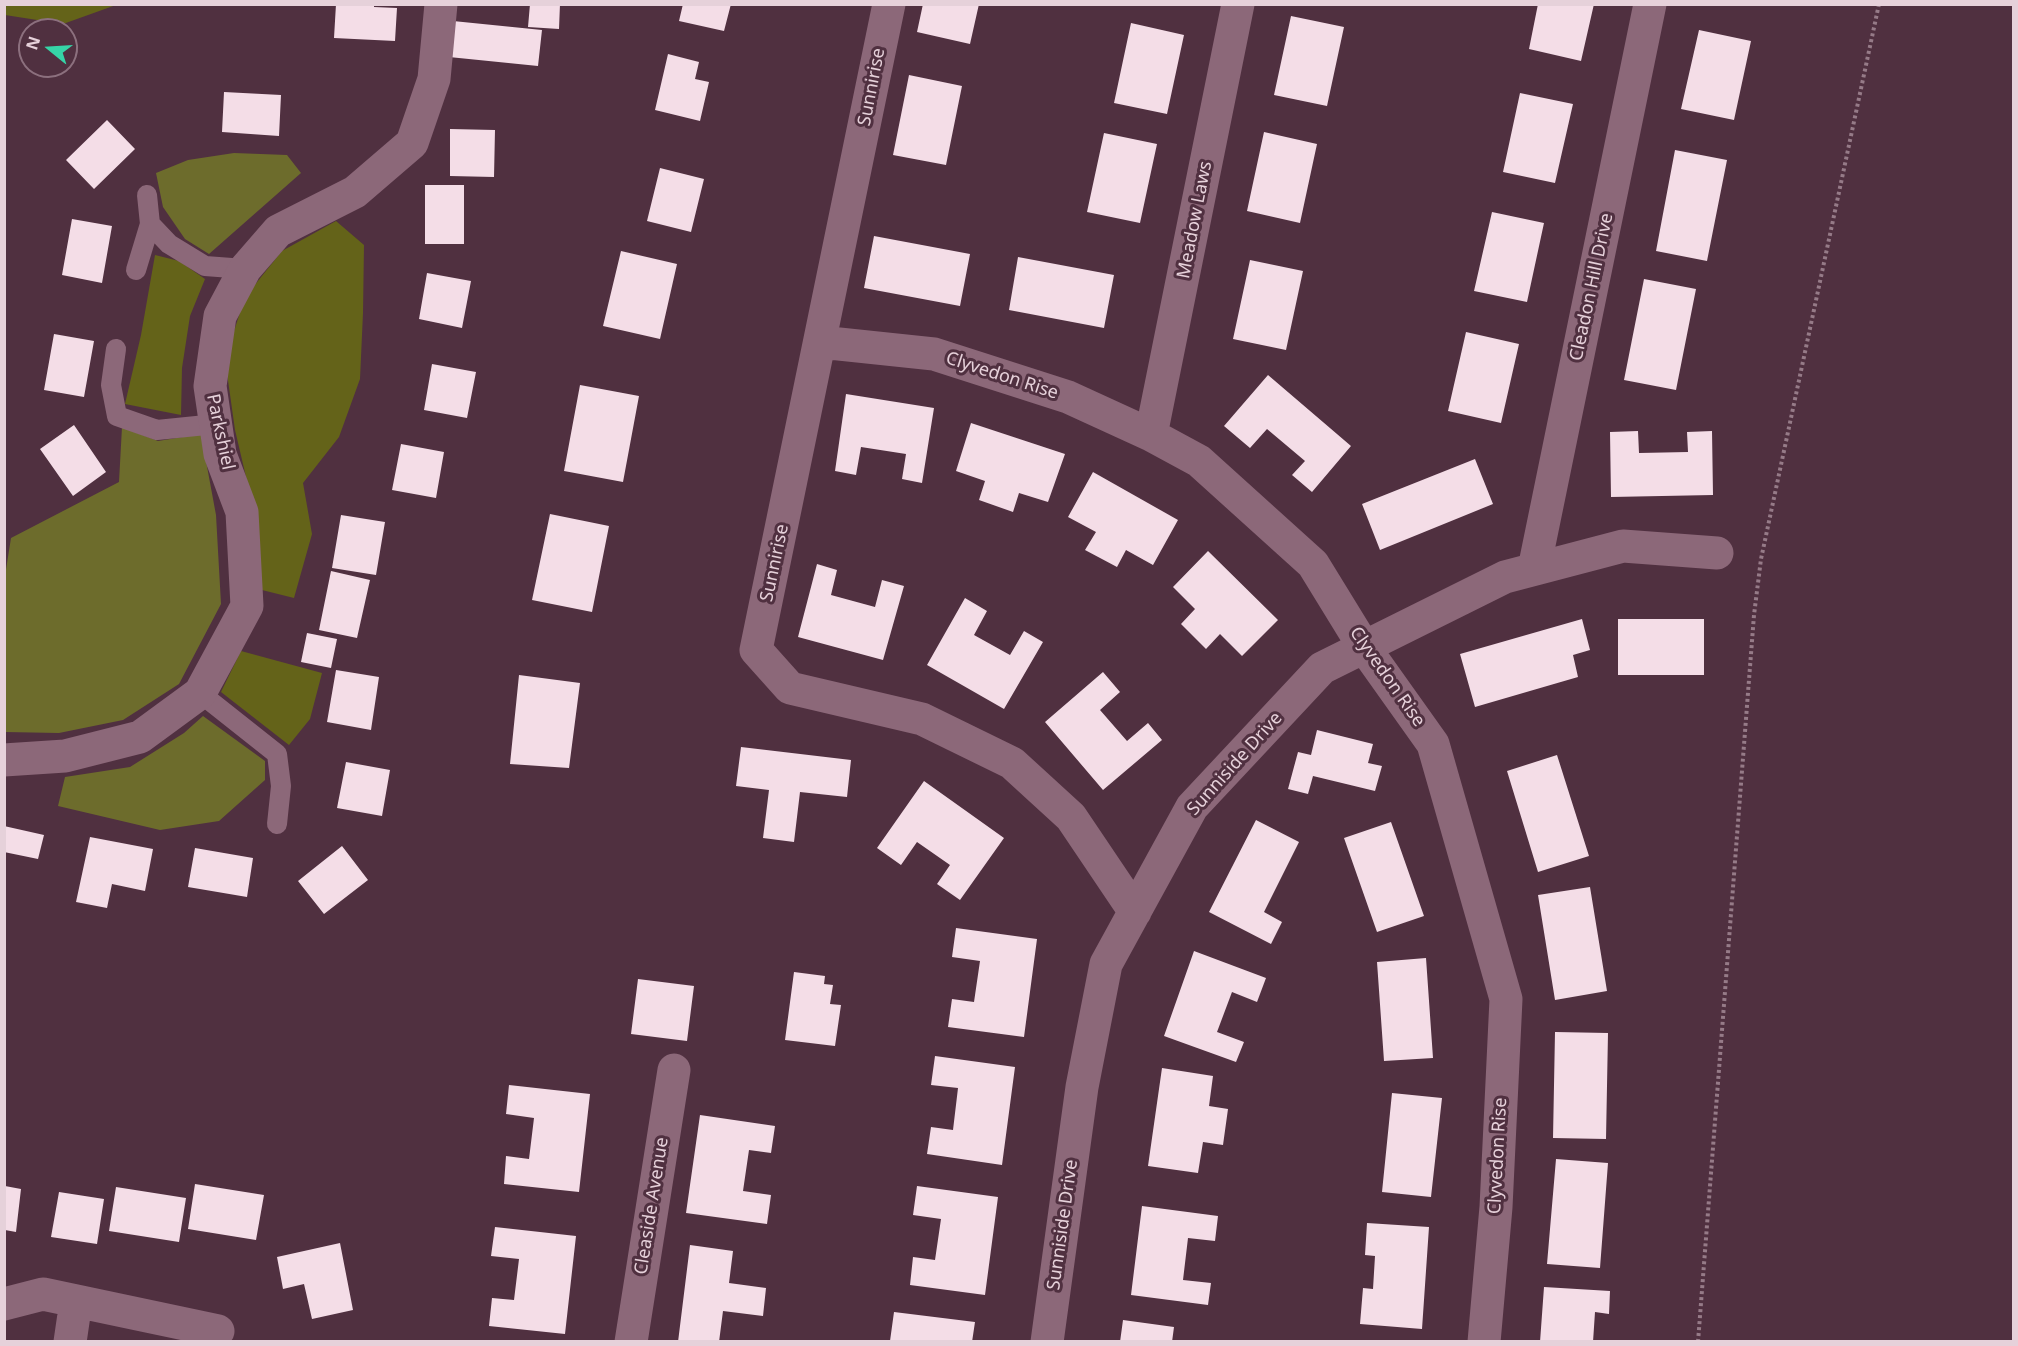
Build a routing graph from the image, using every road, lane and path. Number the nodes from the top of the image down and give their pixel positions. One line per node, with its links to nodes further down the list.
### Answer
1 (441, 4): 8 (street, Parkshiel)
2 (889, 4): 10 (street, Sunnirise)
3 (1238, 4): 13 (street, Meadow Laws)
4 (1650, 4): 15 (street, Cleadon Hill Drive)
5 (1879, 4): 29 (path)
6 (147, 195): 7 (lane)
7 (150, 224): 8 (lane); 9 (lane)
8 (245, 269): 12 (street, Parkshiel)
9 (136, 270)
10 (820, 342): 13 (street, Clyvedon Rise); 20 (street, Sunnirise)
11 (116, 349): 12 (lane)
12 (216, 424): 17 (street, Parkshiel)
13 (1151, 435): 16 (street, Clyvedon Rise)
14 (1717, 553): 15 (street, Sunniside Drive)
15 (1534, 569): 16 (street, Sunniside Drive)
16 (1364, 647): 20 (street, Sunniside Drive); 28 (street, Clyvedon Rise)
17 (200, 693): 18 (street, Parkshiel); 19 (lane)
18 (4, 760)
19 (277, 824)
20 (1135, 912): 27 (street, Sunniside Drive)
21 (674, 1070): 26 (street, Cleaside Avenue)
22 (76, 1301): 23 (street); 24 (street); 25 (street)
23 (4, 1304)
24 (218, 1331)
25 (70, 1341)
26 (631, 1341)
27 (1047, 1341)
28 (1484, 1341)
29 (1698, 1341)

